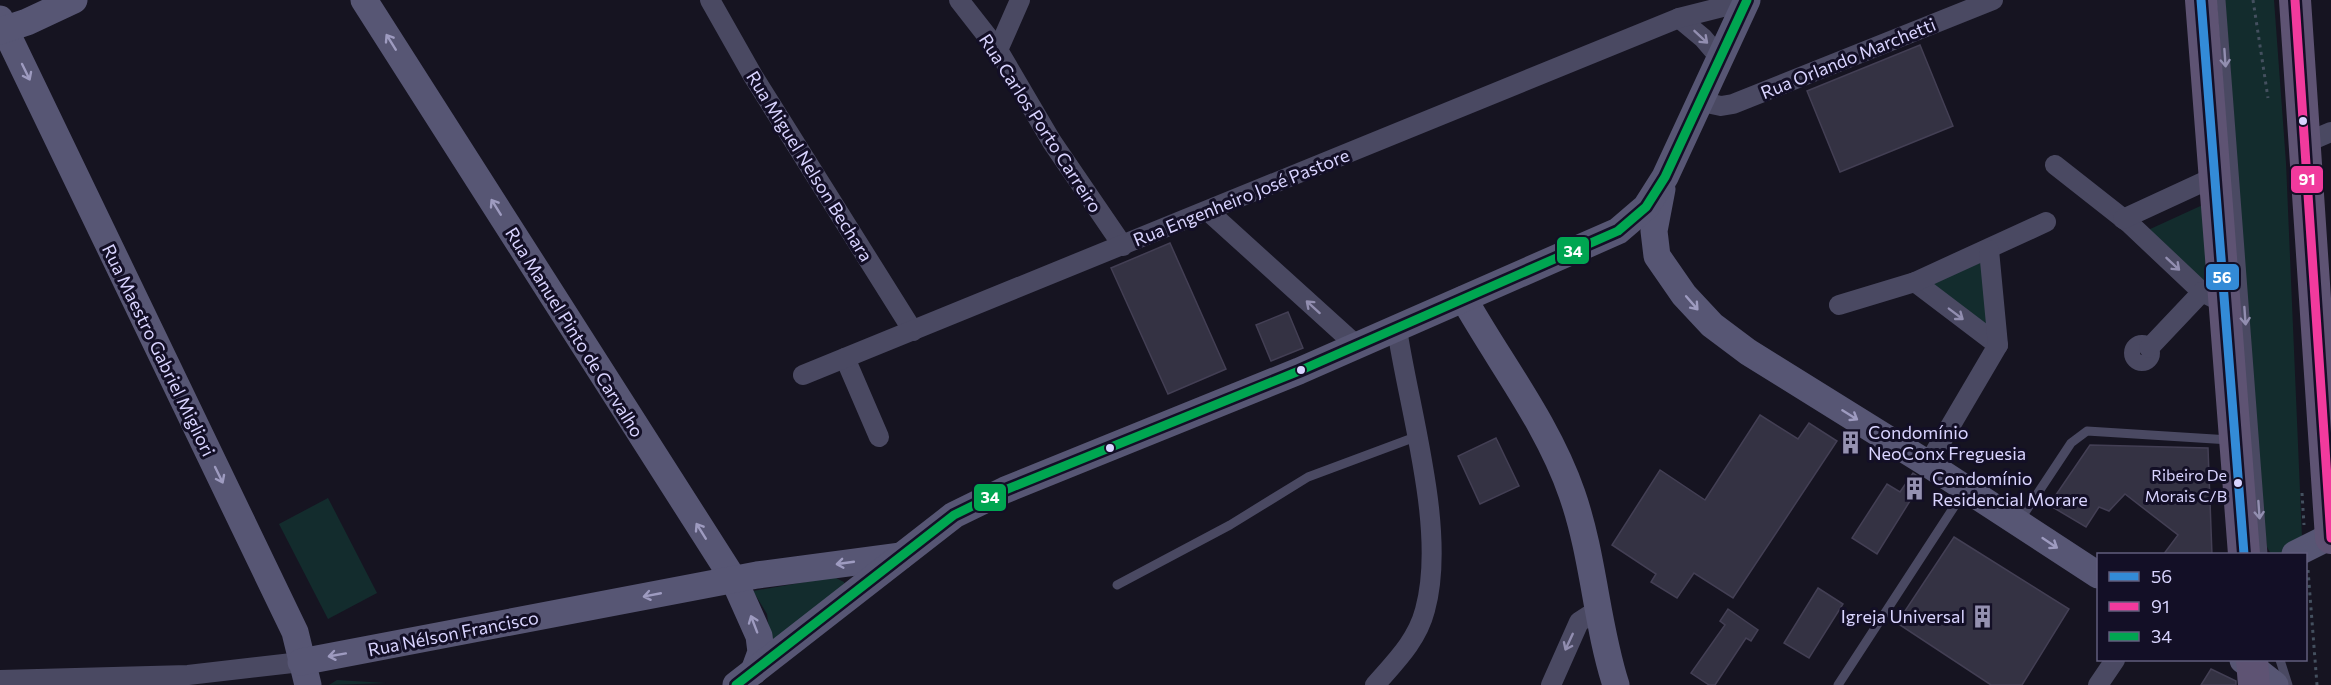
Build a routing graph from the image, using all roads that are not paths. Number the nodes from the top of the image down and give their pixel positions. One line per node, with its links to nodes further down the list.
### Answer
1 (74, 0): 12 (main road)
2 (364, 0): 51 (main road, Rua Manuel Pinto de Carvalho, one-way to 2)
3 (710, 0): 33 (street, Rua Miguel Nelson Bechara)
4 (959, 0): 13 (street, Rua Carlos Porto Carreiro)
5 (1020, 0): 13 (street)
6 (1993, 0): 15 (street, Rua Orlando Marchetti)
7 (2201, 0): 19 (main road)
8 (2221, 0): 47 (lane, one-way to 47)
9 (2295, 0): 16 (main road)
10 (1735, 1): 11 (street, Rua Engenheiro José Pastore); 14 (main road)
11 (1679, 18): 14 (street, one-way to 14); 20 (street, Rua Engenheiro José Pastore)
12 (2, 26): 56 (main road, Rua Maestro Gabriel Migliori, one-way to 56)
13 (998, 50): 24 (street, Rua Carlos Porto Carreiro)
14 (1721, 59): 15 (main road)
15 (1702, 102): 18 (main road)
16 (2318, 138): 31 (main road)
17 (2055, 165): 21 (street)
18 (1665, 177): 23 (main road); 26 (main road)
19 (2214, 177): 21 (street); 28 (main road)
20 (1208, 211): 24 (street, Rua Engenheiro José Pastore); 35 (street, one-way to 20)
21 (2126, 221): 28 (street, one-way to 28)
22 (2046, 222): 25 (street)
23 (1595, 242): 26 (main road); 29 (main road)
24 (1123, 246): 33 (street, Rua Engenheiro José Pastore)
25 (1989, 250): 27 (street); 34 (street)
26 (1657, 256): 42 (main road, one-way to 42)
27 (1915, 282): 30 (street); 34 (street, one-way to 34)
28 (2214, 298): 36 (street); 41 (main road)
29 (1464, 299): 32 (main road); 53 (main road)
30 (1839, 305)
31 (2324, 327): 45 (main road)
32 (1397, 329): 35 (main road); 39 (street)
33 (913, 331): 37 (street, Rua Engenheiro José Pastore)
34 (1998, 345): 42 (street)
35 (1357, 346): 49 (main road)
36 (2149, 348)
37 (845, 358): 38 (street, Rua Engenheiro José Pastore); 40 (street)
38 (803, 375)
39 (1418, 436): 52 (lane); 59 (street)
40 (879, 438)
41 (2236, 440): 44 (lane); 46 (main road)
42 (1928, 464): 43 (main road)
43 (1966, 488): 44 (main road); 62 (lane)
44 (2019, 522): 50 (main road, one-way to 50)
45 (2331, 536): 48 (main road)
46 (2244, 553)
47 (2263, 553)
48 (2299, 553)
49 (903, 555): 51 (main road, Rua Nélson Francisco, one-way to 51); 57 (main road)
50 (2097, 574)
51 (734, 580): 56 (main road, Rua Nélson Francisco, one-way to 56); 57 (main road, Rua Manuel Pinto de Carvalho, one-way to 51)
52 (1117, 585)
53 (1599, 609): 60 (street, one-way to 60); 61 (main road)
54 (2114, 661): 63 (street)
55 (2259, 669): 64 (lane)
56 (304, 673): 58 (street, Rua Nélson Francisco)
57 (745, 678)
58 (0, 680)
59 (1375, 685)
60 (1551, 685)
61 (1616, 685)
62 (1839, 685)
63 (2098, 685)
64 (2288, 685)

